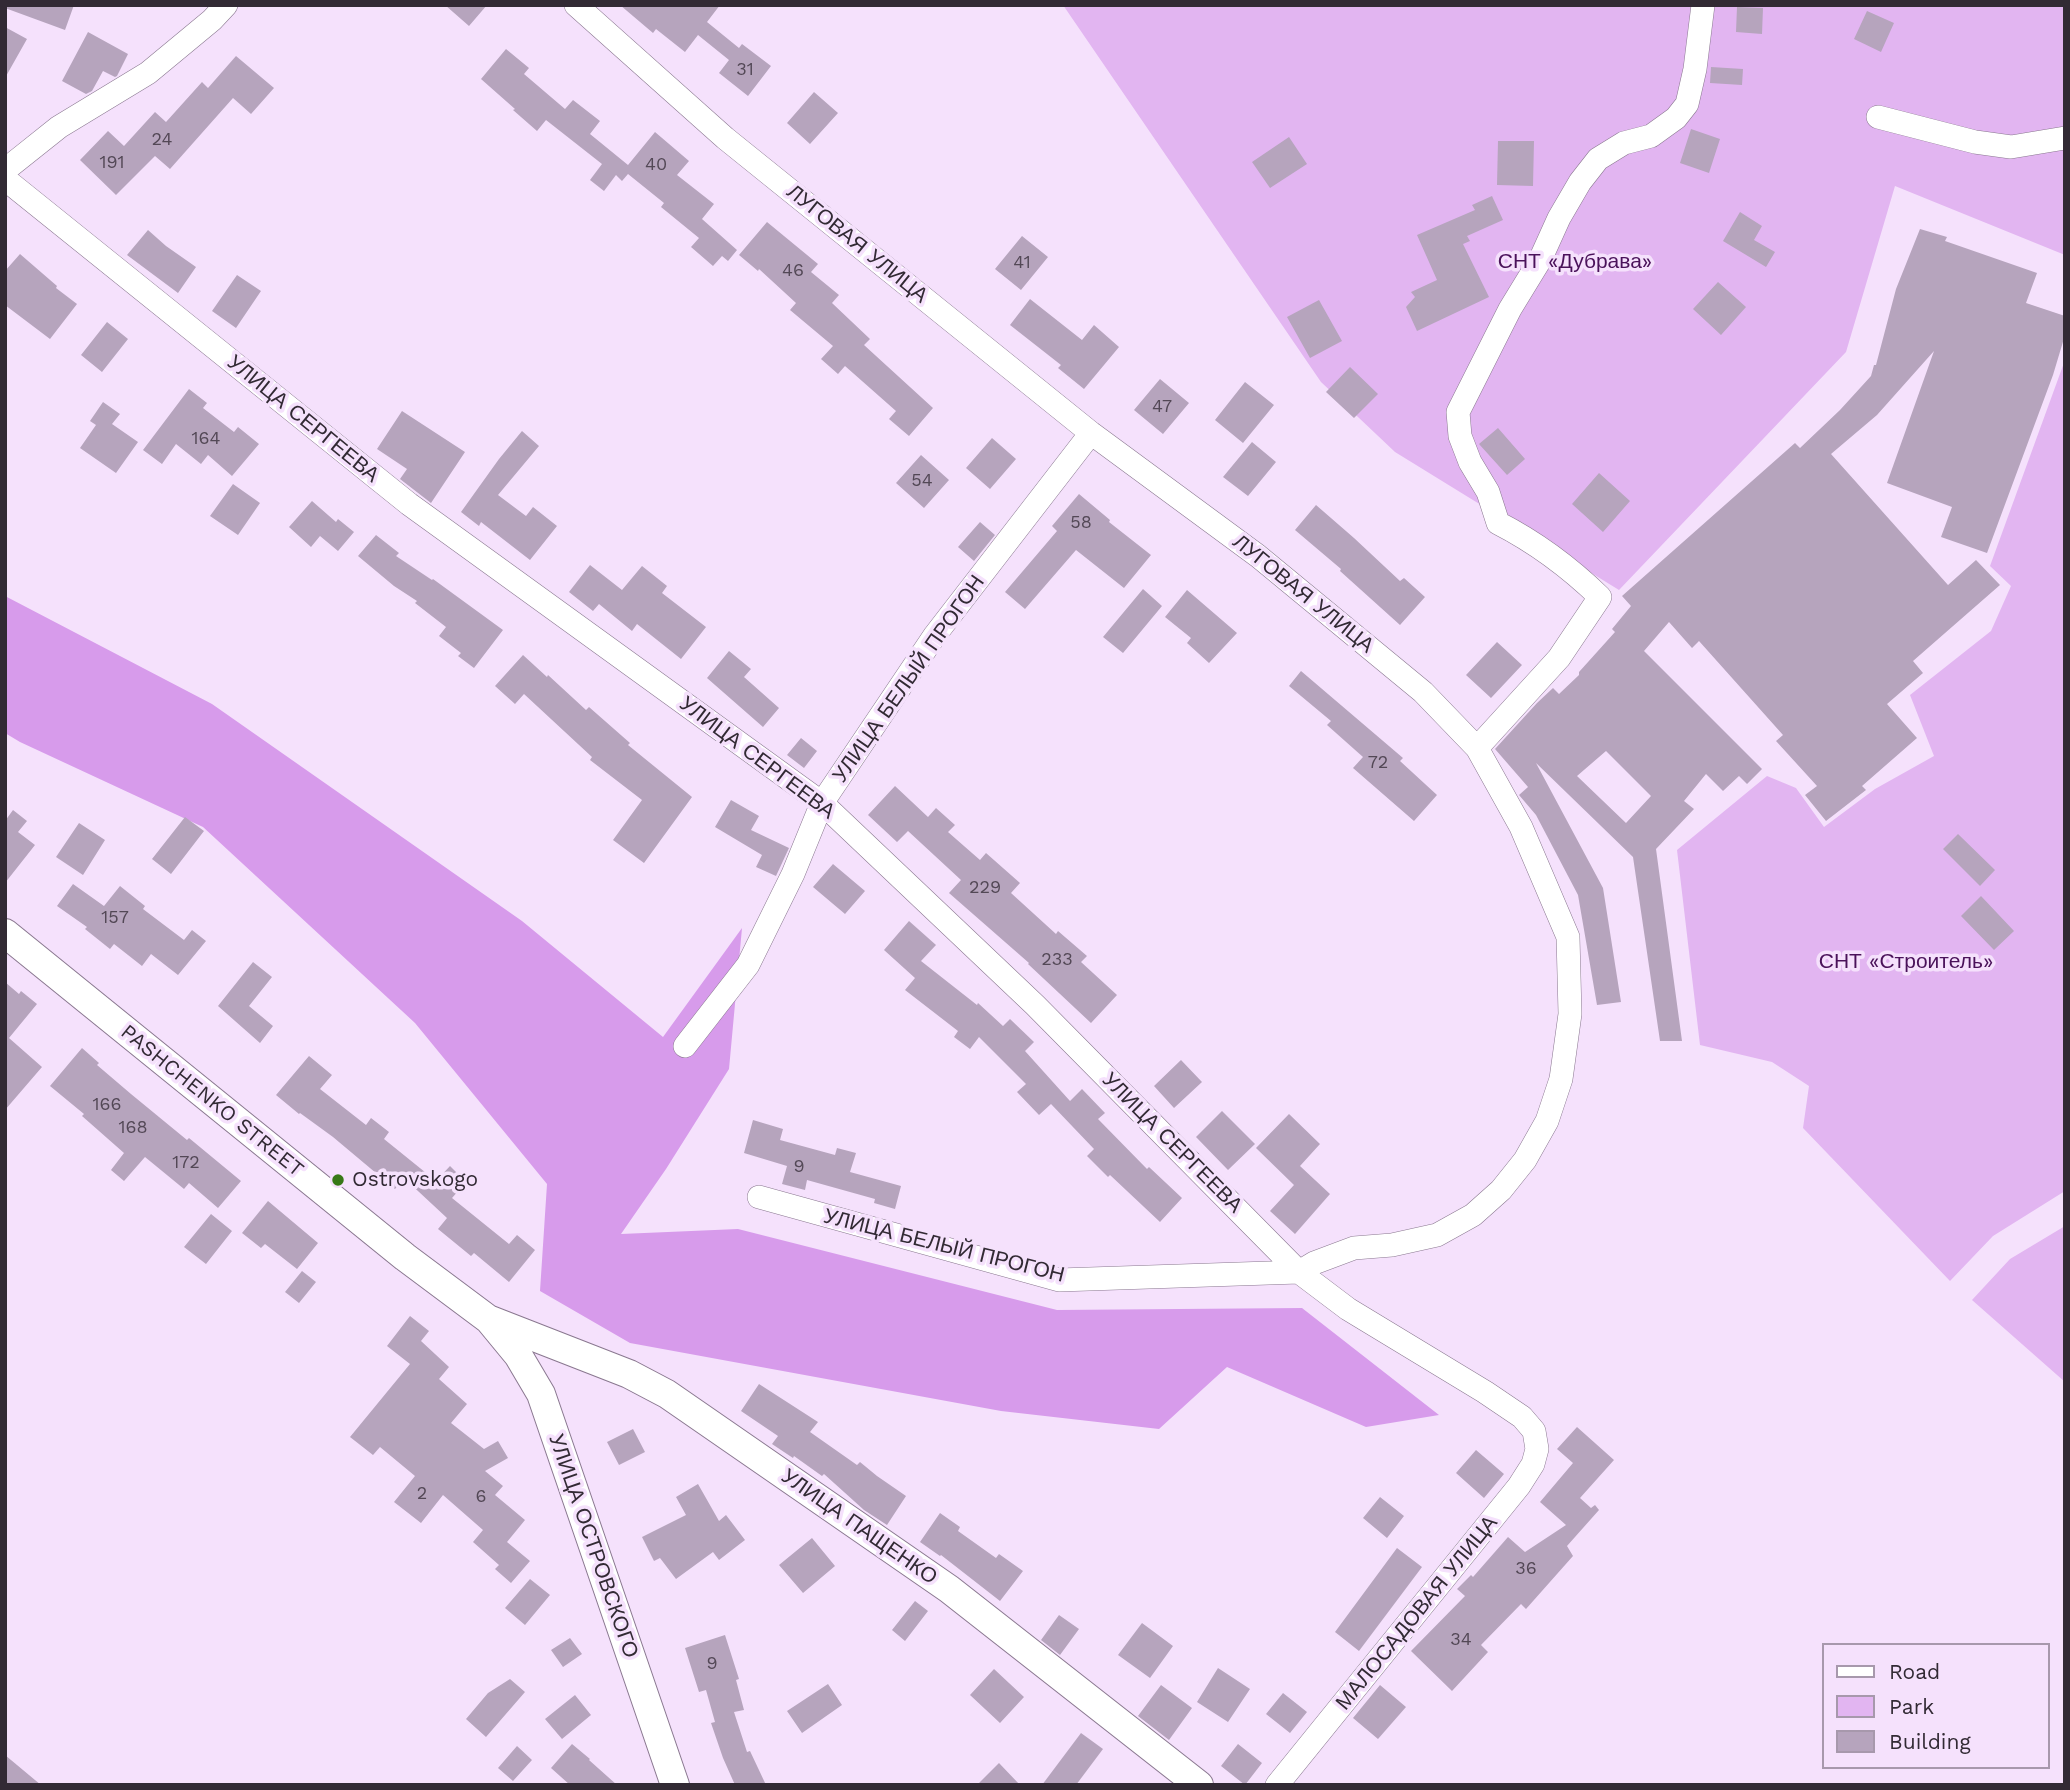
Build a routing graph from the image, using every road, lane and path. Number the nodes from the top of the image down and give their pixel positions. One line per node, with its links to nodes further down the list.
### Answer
1 (226, 5): 6 (street)
2 (576, 5): 8 (street, ЛУГОВАЯ УЛИЦА)
3 (1703, 5): 9 (street)
4 (1878, 117): 5 (street)
5 (2065, 138)
6 (5, 170)
7 (5, 179): 10 (street, УЛИЦА СЕРГЕЕВА)
8 (1091, 433): 9 (street, ЛУГОВАЯ УЛИЦА); 10 (street, УЛИЦА БЕЛЫЙ ПРОГОН)
9 (1477, 748): 14 (street, ЛУГОВАЯ УЛИЦА)
10 (822, 803): 12 (street, УЛИЦА БЕЛЫЙ ПРОГОН); 14 (street, УЛИЦА СЕРГЕЕВА)
11 (5, 933): 15 (street, PASHCHENKO STREET)
12 (685, 1046)
13 (759, 1197): 14 (street, УЛИЦА БЕЛЫЙ ПРОГОН)
14 (1299, 1272): 16 (street, УЛИЦА СЕРГЕЕВА)
15 (488, 1319): 17 (street, УЛИЦА ОСТРОВСКОГО); 18 (street, УЛИЦА ПАЩЕНКО)
16 (1534, 1432): 19 (street, МАЛОСАДОВАЯ УЛИЦА)
17 (675, 1785)
18 (1199, 1785)
19 (1277, 1785)

